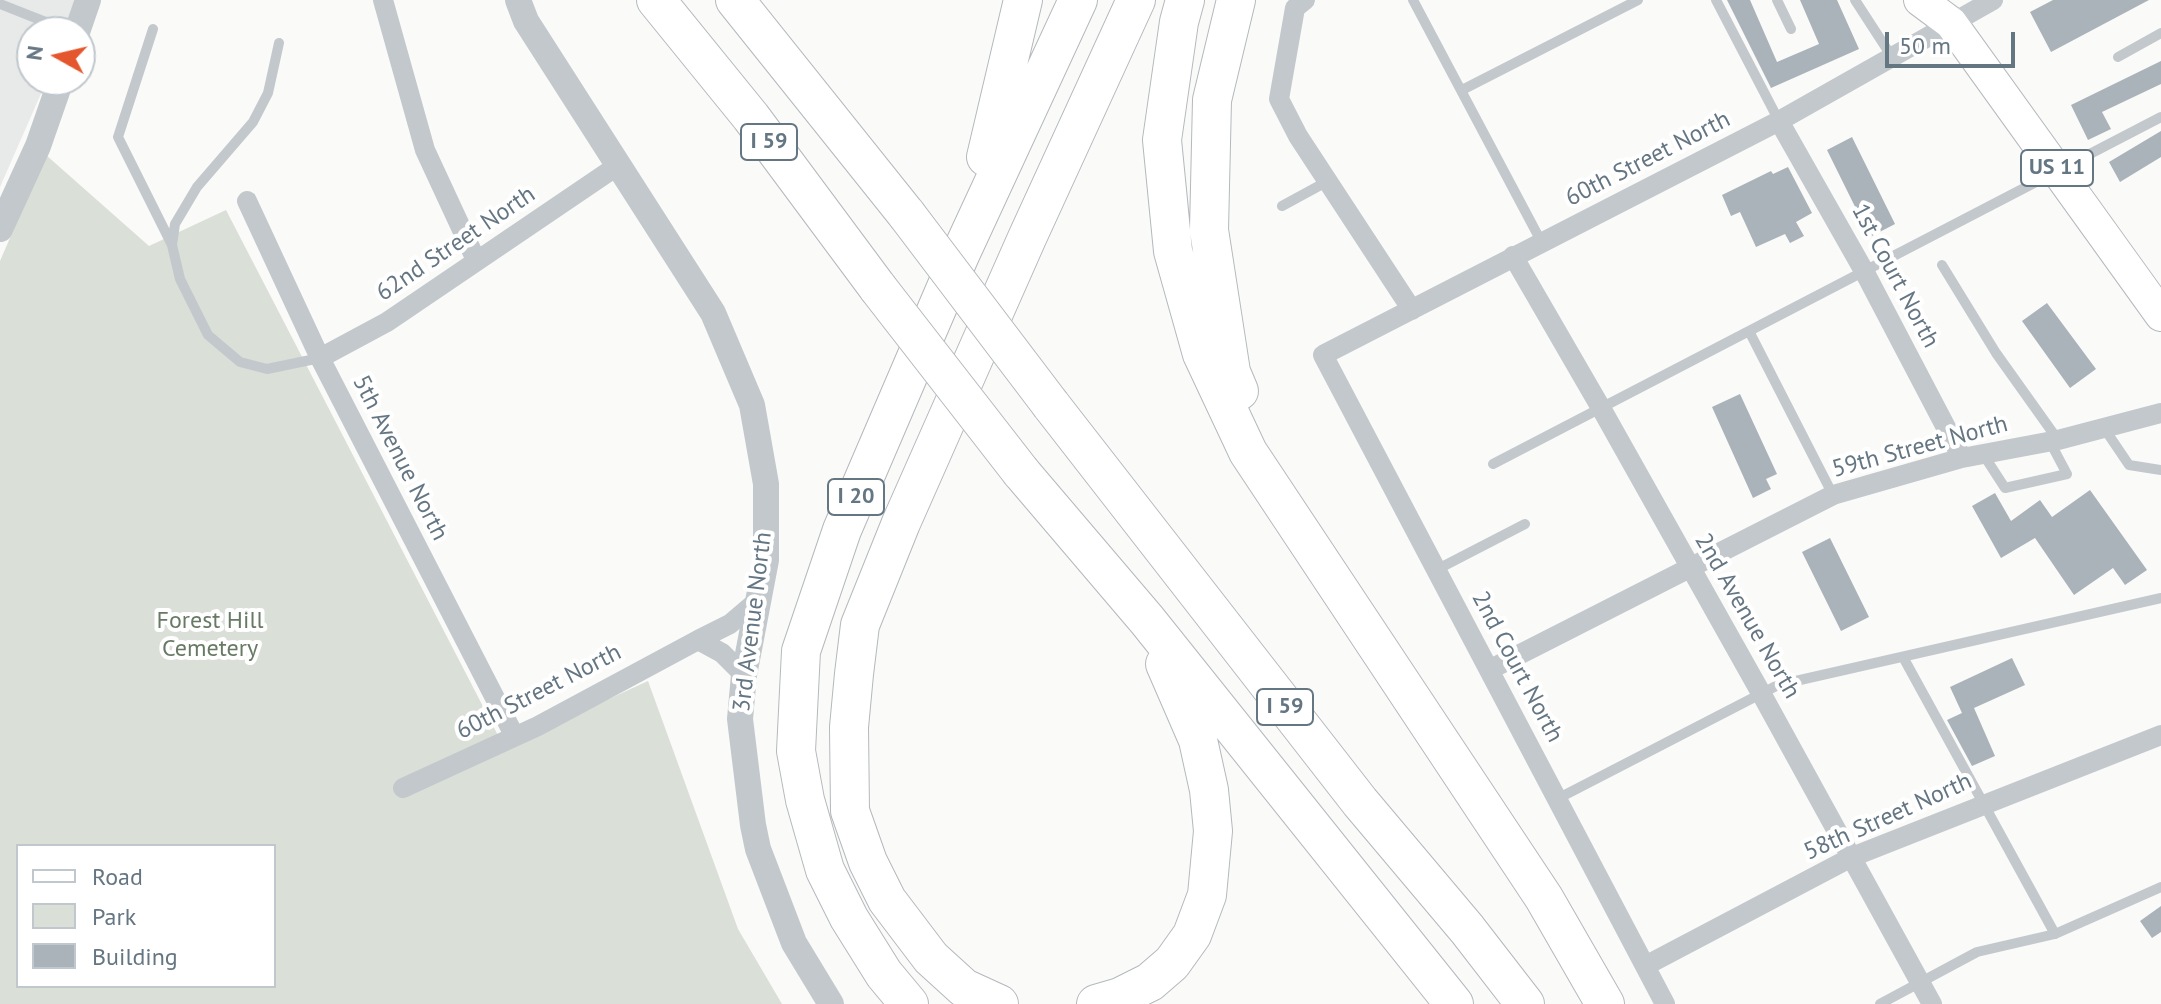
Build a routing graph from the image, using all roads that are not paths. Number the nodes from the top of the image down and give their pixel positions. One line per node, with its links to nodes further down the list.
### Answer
1 (383, 0): 41 (street)
2 (518, 0): 31 (street, 3rd Avenue North)
3 (656, 0): 64 (highway, I 59, bridge)
4 (735, 0): 85 (highway, I 59, bridge)
5 (1023, 0): 39 (highway)
6 (1078, 0): 39 (highway, I 20)
7 (1136, 0): 82 (highway)
8 (1185, 0): 58 (highway)
9 (1236, 0): 58 (highway)
10 (1305, 0): 33 (street)
11 (1413, 0): 27 (lane)
12 (1638, 0): 27 (lane)
13 (1716, 0): 30 (lane)
14 (1777, 0): 22 (lane)
15 (1855, 0): 25 (lane)
16 (1920, 0): 19 (main road, US 11)
17 (1993, 0): 19 (street, 60th Street North)
18 (0, 4): 20 (lane)
19 (1949, 11): 25 (street, 60th Street North); 32 (main road, US 11)
20 (32, 16)
21 (153, 29): 38 (lane)
22 (1791, 29)
23 (2161, 33): 26 (lane)
24 (279, 43): 38 (lane)
25 (1892, 57): 30 (street, 60th Street North)
26 (2118, 57)
27 (1462, 90): 37 (lane)
28 (55, 96): 36 (street)
29 (2161, 117): 32 (lane)
30 (1779, 121): 37 (street, 60th Street North); 43 (street, 1st Court North)
31 (617, 166): 41 (street, 62nd Street North); 63 (street, 3rd Avenue North)
32 (2058, 171): 43 (lane); 45 (main road, US 11)
33 (1328, 181): 35 (lane); 44 (street)
34 (247, 201): 48 (street, 5th Avenue North)
35 (1282, 206)
36 (0, 229)
37 (1542, 243): 40 (street, 60th Street North)
38 (172, 245): 48 (lane)
39 (960, 255): 81 (highway, I 20)
40 (1513, 256): 44 (street, 60th Street North); 49 (street, 2nd Avenue North)
41 (476, 260): 48 (street, 62nd Street North)
42 (1942, 265): 52 (lane)
43 (1864, 271): 46 (lane); 54 (street, 1st Court North)
44 (1412, 310): 47 (street, 60th Street North)
45 (2161, 315)
46 (1749, 331): 49 (lane); 57 (lane)
47 (1323, 355): 61 (street, 2nd Court North)
48 (320, 358): 70 (street, 5th Avenue North)
49 (1601, 408): 55 (lane); 60 (street, 2nd Avenue North)
50 (2161, 413): 51 (street, 59th Street North)
51 (2104, 428): 52 (street, 59th Street North); 56 (lane)
52 (2054, 441): 53 (street, 59th Street North); 53 (lane)
53 (1983, 454): 54 (street, 59th Street North)
54 (1962, 458): 57 (street, 59th Street North)
55 (1493, 464)
56 (2161, 470)
57 (1833, 495): 60 (street, 59th Street North)
58 (1293, 519): 86 (highway)
59 (1525, 524): 61 (lane)
60 (1689, 568): 67 (street, 59th Street North); 69 (street, 2nd Avenue North)
61 (1436, 570): 67 (street, 2nd Court North)
62 (2161, 598): 66 (lane)
63 (757, 601): 65 (street, 60th Street North); 68 (street, 3rd Avenue North)
64 (1147, 620): 83 (highway); 84 (highway, I 59)
65 (698, 640): 68 (street); 70 (street, 60th Street North)
66 (1903, 657): 69 (lane); 74 (lane)
67 (1489, 670): 73 (street, 2nd Court North)
68 (744, 675): 80 (street, 3rd Avenue North)
69 (1761, 693): 73 (lane); 75 (street, 2nd Avenue North)
70 (514, 735): 72 (street, 60th Street North)
71 (2161, 735): 74 (street, 58th Street North)
72 (403, 788)
73 (1557, 799): 78 (street, 2nd Court North)
74 (1984, 804): 75 (street, 58th Street North); 77 (lane)
75 (1852, 857): 78 (street, 58th Street North); 79 (street, 2nd Avenue North)
76 (2161, 887): 77 (lane)
77 (2055, 934): 79 (lane)
78 (1645, 966): 87 (street, 2nd Court North)
79 (1920, 983): 88 (lane); 89 (street, 2nd Avenue North)
80 (831, 1004)
81 (909, 1004)
82 (999, 1004)
83 (1096, 1004)
84 (1454, 1004)
85 (1525, 1004)
86 (1605, 1004)
87 (1665, 1004)
88 (1880, 1004)
89 (1932, 1004)

